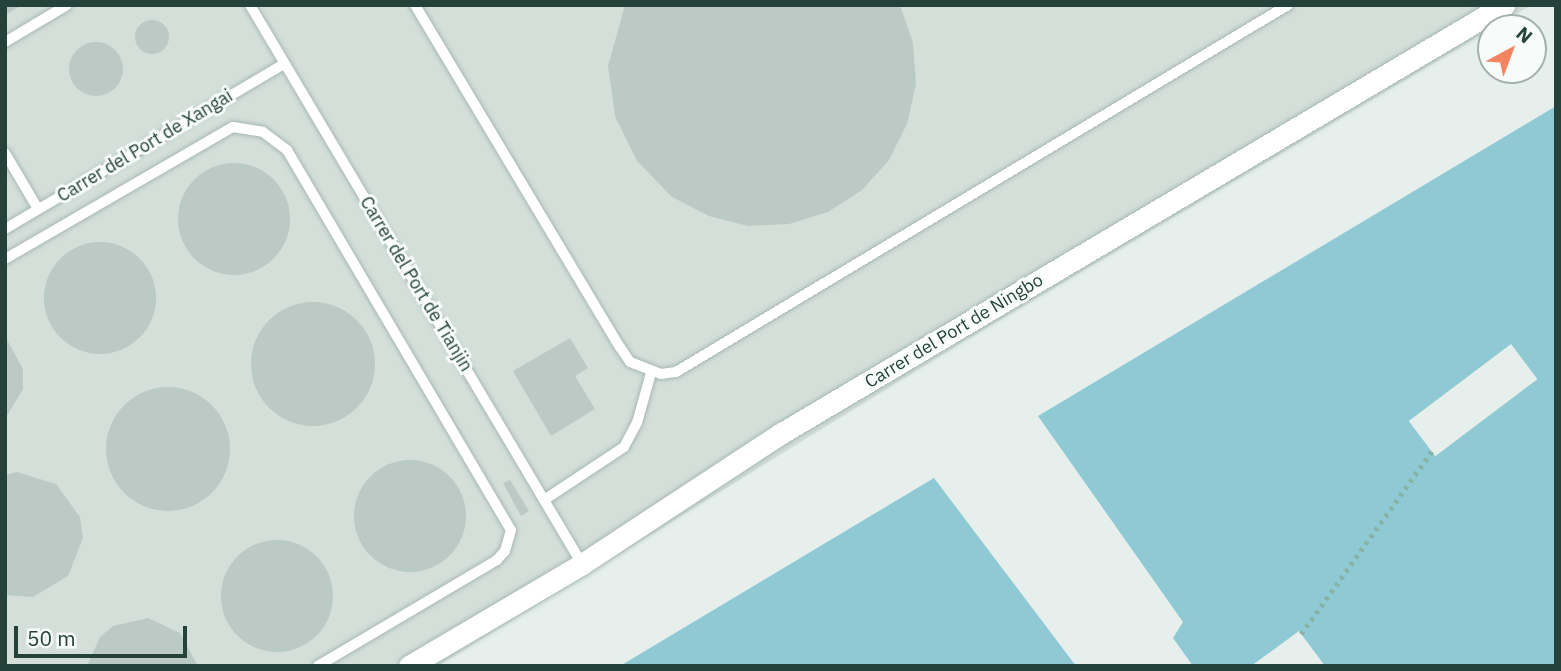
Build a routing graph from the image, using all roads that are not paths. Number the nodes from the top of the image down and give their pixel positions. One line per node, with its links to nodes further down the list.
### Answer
1 (67, 5): 6 (lane)
2 (250, 5): 7 (lane, Carrer del Port de Tianjin)
3 (415, 5): 12 (lane)
4 (1288, 5): 12 (lane)
5 (1504, 5): 14 (street, Carrer del Port de Ningbo)
6 (5, 42)
7 (284, 64): 9 (lane, Carrer del Port de Xangai); 13 (lane, Carrer del Port de Tianjin)
8 (5, 153): 9 (lane)
9 (38, 209): 10 (lane, Carrer del Port de Xangai)
10 (5, 229)
11 (5, 259): 15 (lane)
12 (651, 373): 13 (lane)
13 (544, 500): 14 (lane, Carrer del Port de Tianjin)
14 (582, 564): 16 (street, Carrer del Port de Ningbo)
15 (318, 666)
16 (409, 666)

